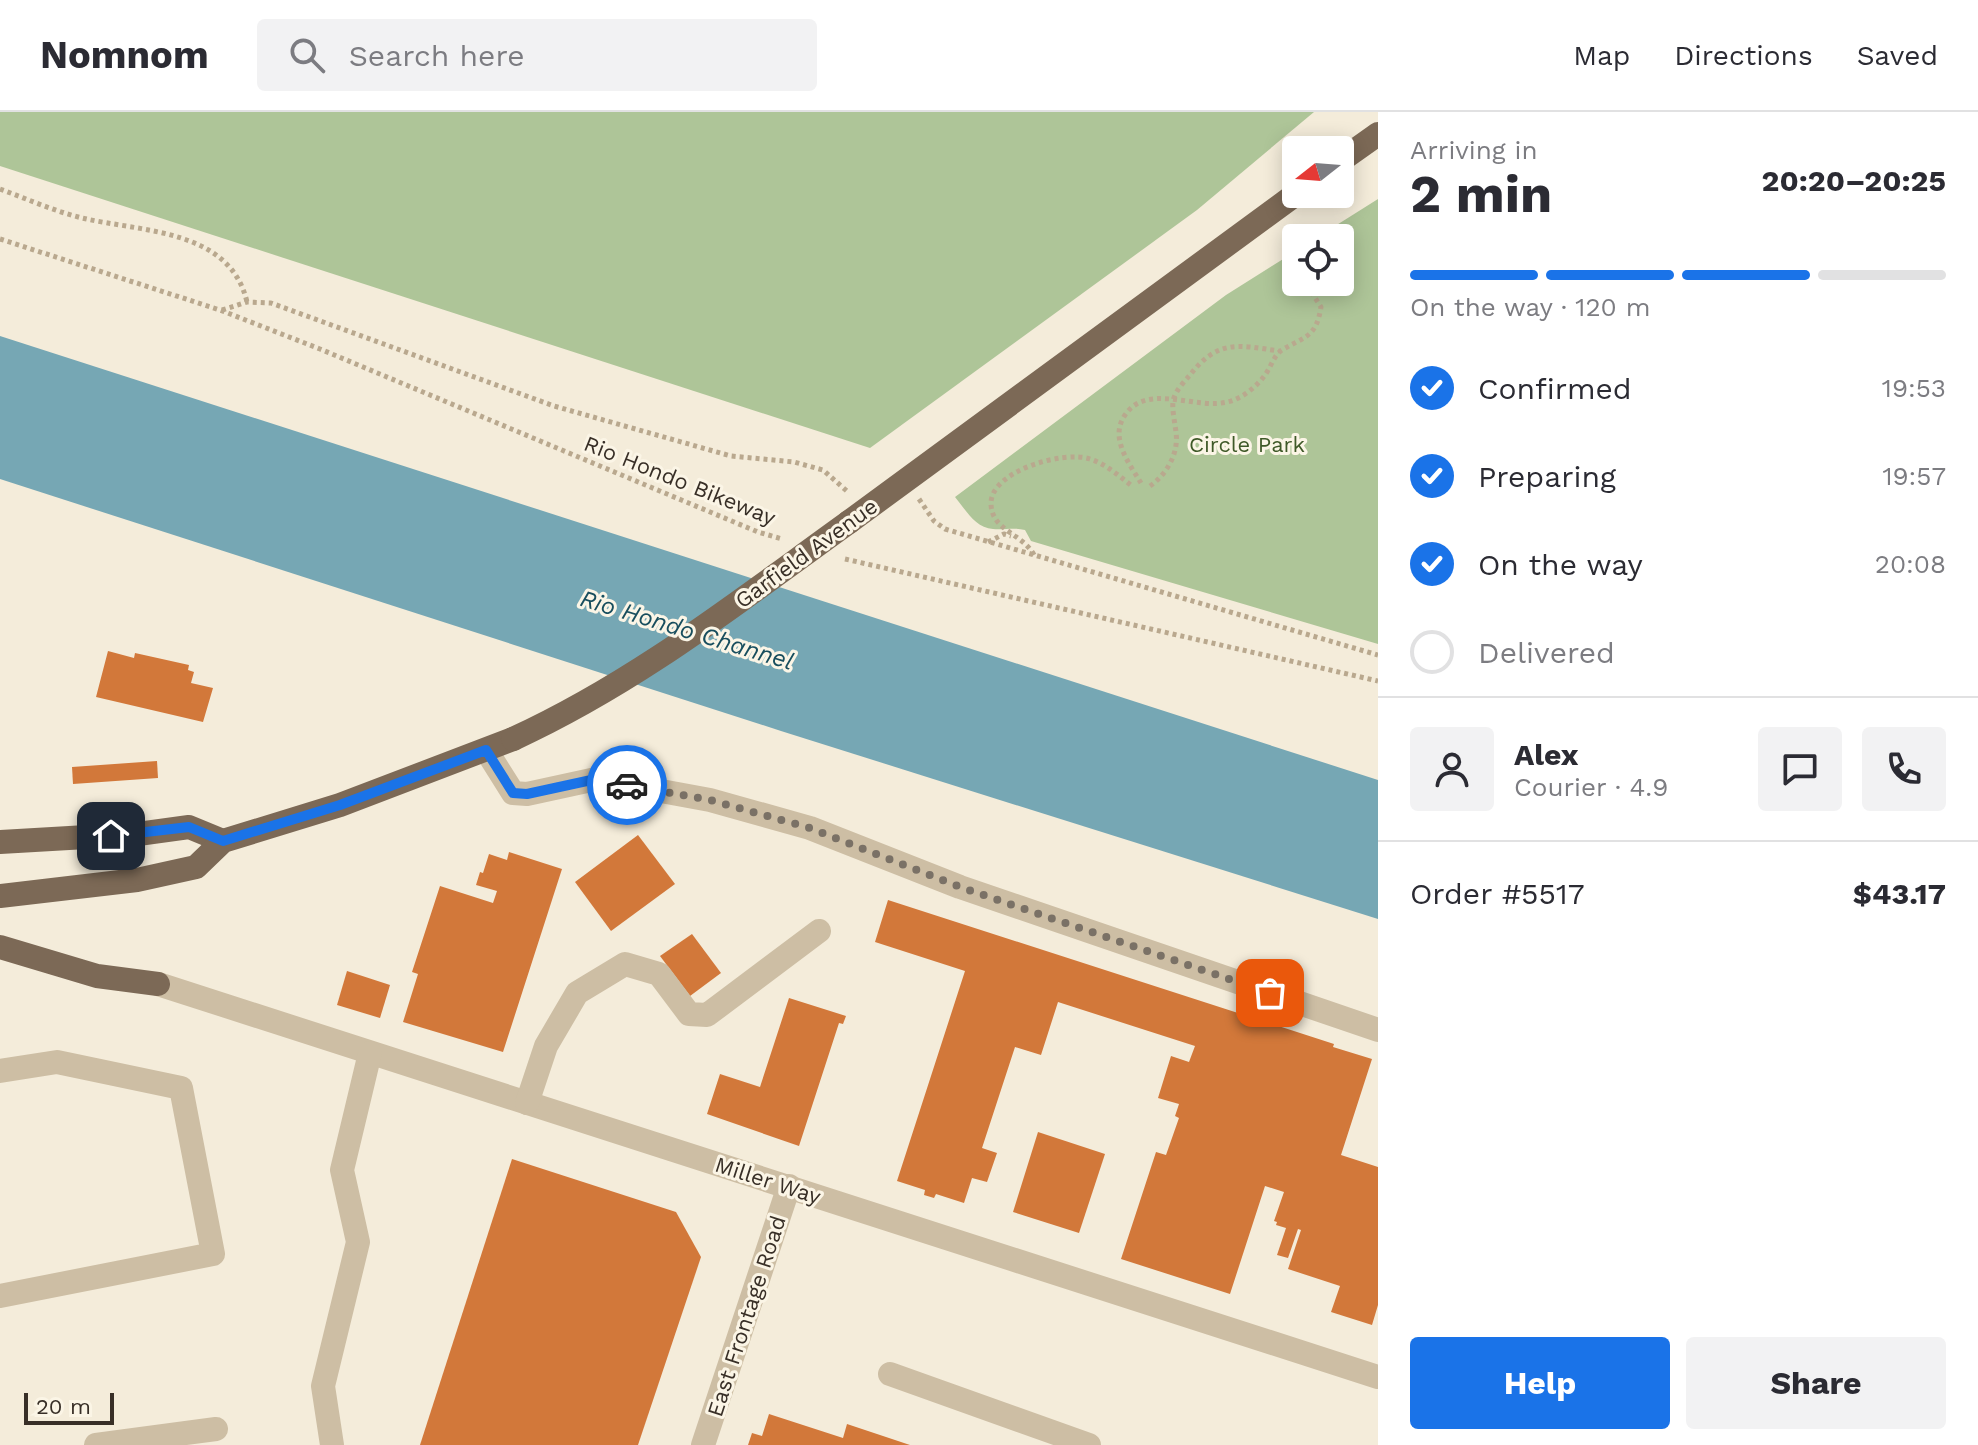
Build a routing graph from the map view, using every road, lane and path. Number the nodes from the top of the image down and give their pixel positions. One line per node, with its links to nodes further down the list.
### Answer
1 (1378, 134): 2 (main road)
2 (1354, 151)
3 (0, 189): 7 (path)
4 (1282, 204): 11 (main road, Garfield Avenue)
5 (0, 239): 8 (path, Rio Hondo Bikeway)
6 (1314, 296): 9 (path)
7 (247, 302): 8 (path, Rio Hondo Bikeway); 15 (path, Rio Hondo Bikeway)
8 (220, 310): 17 (path, Rio Hondo Bikeway)
9 (1279, 351): 10 (path); 10 (path)
10 (1173, 400): 12 (path); 14 (path)
11 (907, 479): 15 (main road, Garfield Avenue); 18 (path)
12 (1141, 483)
13 (1132, 486): 16 (path)
14 (1150, 486)
15 (858, 515): 23 (main road, Garfield Avenue, bridge)
16 (1016, 537): 18 (path); 20 (path)
17 (788, 541)
18 (988, 542): 20 (path)
19 (834, 555): 22 (path)
20 (1034, 556): 21 (path)
21 (1378, 655)
22 (1378, 681)
23 (486, 750): 24 (main road, Garfield Avenue); 30 (street)
24 (223, 841): 25 (main road); 26 (main road, Garfield Avenue)
25 (0, 842)
26 (0, 896)
27 (819, 931): 33 (street)
28 (0, 947): 29 (main road)
29 (158, 984): 31 (street, Miller Way)
30 (1378, 1030)
31 (370, 1053): 33 (street, Miller Way); 40 (street)
32 (0, 1071): 35 (street)
33 (527, 1103): 34 (street, Miller Way)
34 (789, 1186): 37 (street, Miller Way); 41 (street, East Frontage Road)
35 (0, 1296)
36 (890, 1374): 42 (street)
37 (1378, 1377)
38 (216, 1429): 39 (street)
39 (96, 1445)
40 (332, 1445)
41 (703, 1445)
42 (1089, 1445)

